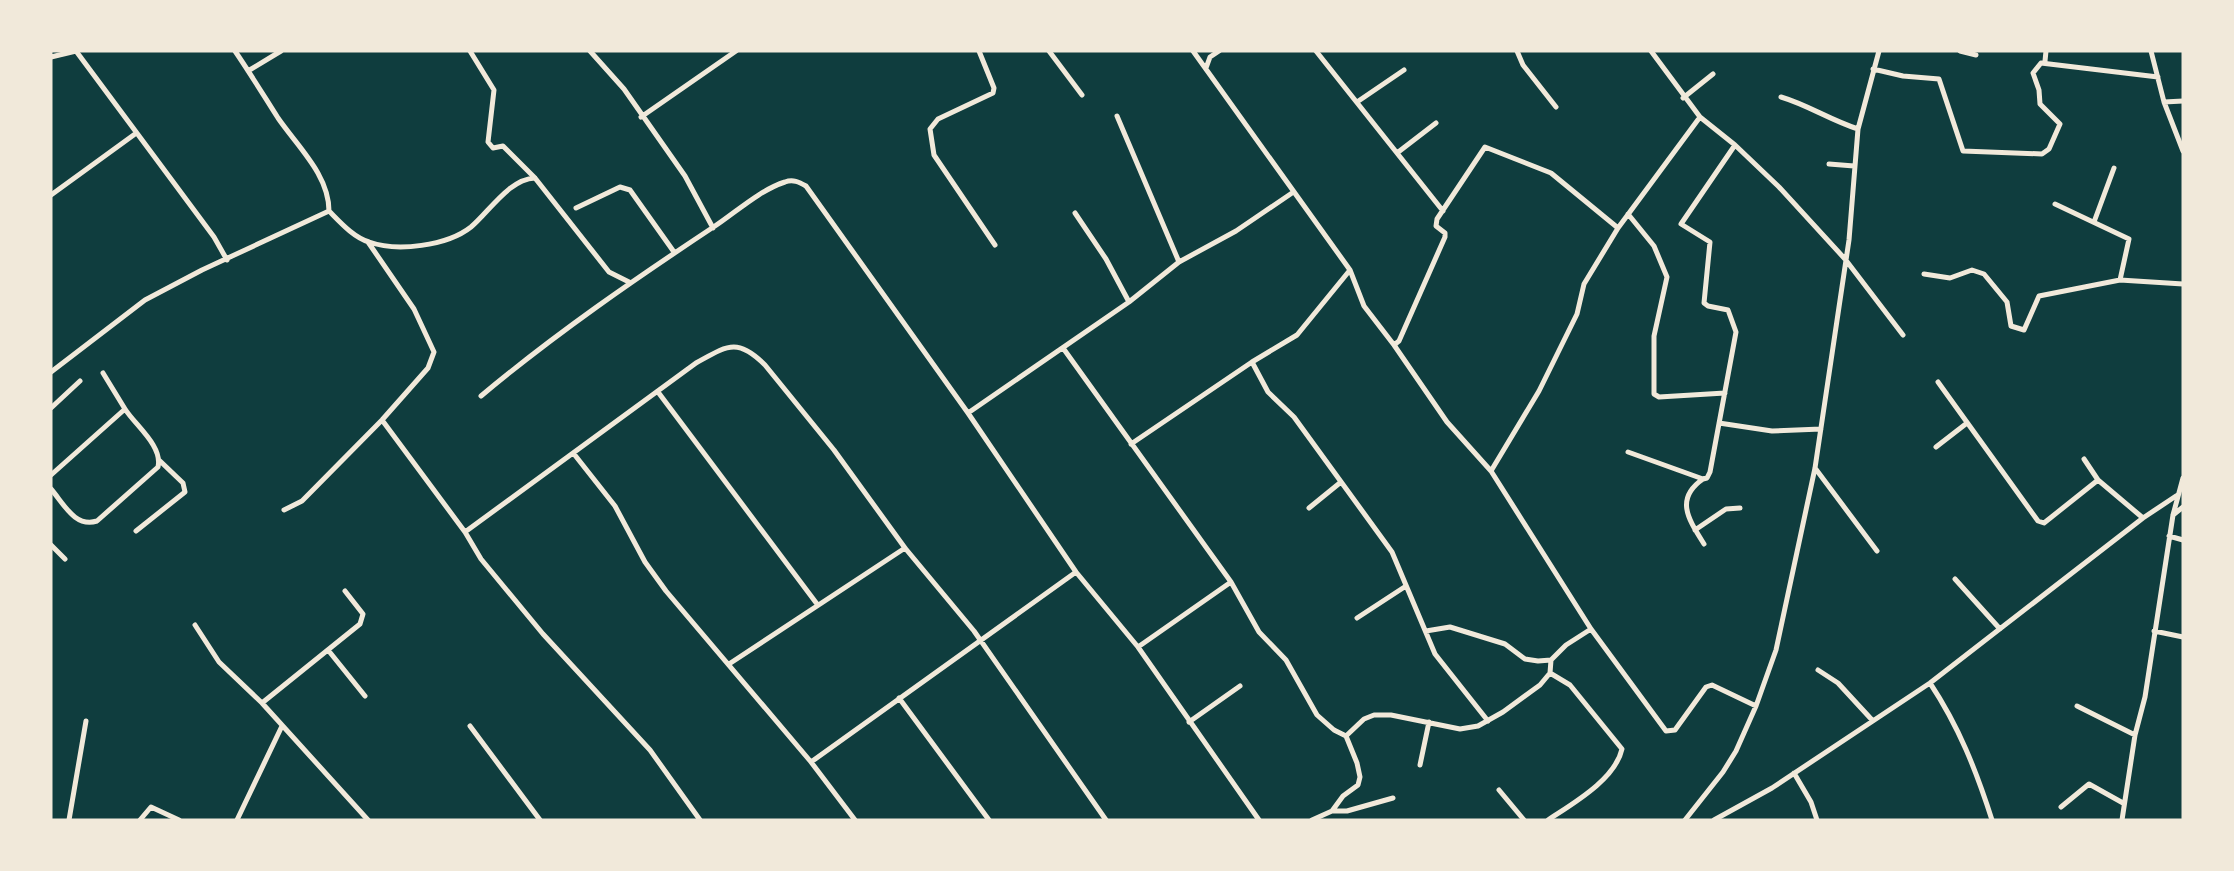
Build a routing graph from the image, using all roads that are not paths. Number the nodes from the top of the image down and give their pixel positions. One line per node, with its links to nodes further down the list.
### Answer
1 (76, 51): 19 (street); 39 (street)
2 (235, 51): 24 (street)
3 (281, 51): 24 (street)
4 (470, 51): 46 (street)
5 (590, 51): 35 (street)
6 (736, 51): 35 (street)
7 (979, 51): 59 (street)
8 (1049, 51): 27 (street)
9 (1193, 51): 21 (street)
10 (1219, 51): 21 (street)
11 (1316, 51): 31 (street)
12 (1517, 51): 33 (street)
13 (1651, 51): 29 (street)
14 (1879, 51): 22 (street)
15 (1960, 51): 18 (street)
16 (2046, 51): 20 (street)
17 (2151, 51): 26 (street)
18 (1976, 55)
19 (51, 57)
20 (2045, 61): 22 (street); 26 (street)
21 (1206, 68): 47 (street)
22 (1873, 69): 38 (street)
23 (1404, 70): 31 (street)
24 (248, 71): 51 (street)
25 (1713, 74): 29 (street)
26 (2158, 77): 32 (street)
27 (1082, 95)
28 (1781, 97): 38 (street)
29 (1683, 98): 36 (street)
30 (2183, 101): 32 (street)
31 (1357, 102): 42 (street)
32 (2164, 102): 41 (street)
33 (1556, 107)
34 (1117, 116): 63 (street)
35 (641, 117): 56 (street)
36 (1700, 117): 40 (street); 54 (street)
37 (1436, 123): 42 (street)
38 (1858, 129): 44 (street)
39 (135, 134): 48 (street); 62 (street)
40 (1735, 145): 61 (street); 79 (street)
41 (2183, 151)
42 (1397, 153): 52 (street)
43 (1829, 164): 44 (street)
44 (1854, 166): 61 (street)
45 (2114, 168): 55 (street)
46 (535, 178): 58 (street); 67 (street)
47 (1293, 193): 63 (street); 64 (street)
48 (51, 195)
49 (2055, 204): 55 (street)
50 (576, 208): 60 (street)
51 (329, 211): 58 (street); 62 (street)
52 (1443, 211): 57 (street); 71 (street)
53 (1075, 213): 69 (street)
54 (1628, 214): 57 (street); 79 (street)
55 (2094, 222): 66 (street)
56 (713, 228): 60 (street); 83 (street)
57 (1618, 228): 95 (street)
58 (368, 242): 84 (street)
59 (995, 245)
60 (675, 252): 67 (street)
61 (1845, 259): 70 (street); 87 (street)
62 (228, 260): 74 (street)
63 (1179, 262): 69 (street)
64 (1350, 270): 71 (street); 73 (street)
65 (1924, 274): 66 (street)
66 (2120, 280): 68 (street)
67 (632, 283): 80 (street)
68 (2183, 284)
69 (1129, 302): 72 (street)
70 (1903, 335)
71 (1394, 345): 95 (street)
72 (1063, 348): 83 (street); 88 (street)
73 (1252, 363): 88 (street); 100 (street)
74 (51, 372)
75 (103, 373): 82 (street)
76 (80, 381): 81 (street)
77 (1938, 382): 86 (street)
78 (658, 392): 91 (street); 116 (street); 124 (street)
79 (1725, 393): 85 (street)
80 (482, 396)
81 (51, 408)
82 (125, 409): 93 (street); 96 (street)
83 (968, 413): 119 (street)
84 (382, 420): 106 (street); 111 (street)
85 (1719, 423): 87 (street); 98 (street)
86 (1968, 423): 89 (street); 99 (street)
87 (1821, 429): 94 (street)
88 (1131, 444): 121 (street)
89 (1936, 447)
90 (1628, 452): 98 (street)
91 (574, 454): 111 (street); 136 (street)
92 (2084, 459): 99 (street)
93 (160, 461): 101 (street); 110 (street)
94 (1815, 468): 117 (street); 144 (street)
95 (1491, 471): 128 (street)
96 (51, 476)
97 (2183, 478): 102 (street)
98 (1703, 479): 109 (street)
99 (2098, 480): 108 (street)
100 (1341, 482): 104 (street); 122 (street)
101 (51, 489)
102 (2176, 496): 107 (street); 108 (street)
103 (2183, 507): 107 (street)
104 (1309, 508)
105 (1740, 508): 109 (street)
106 (284, 510)
107 (2173, 515): 112 (street)
108 (2143, 518): 127 (street)
109 (1695, 530): 114 (street)
110 (136, 531)
111 (465, 532): 169 (street)
112 (2169, 536): 113 (street); 130 (street)
113 (2183, 540)
114 (1704, 544)
115 (51, 545): 118 (street)
116 (905, 548): 124 (street); 132 (street)
117 (1877, 551)
118 (65, 559)
119 (1076, 572): 132 (street); 133 (street)
120 (1955, 579): 127 (street)
121 (1231, 582): 133 (street); 154 (street)
122 (1406, 586): 125 (street); 129 (street)
123 (345, 591): 134 (street)
124 (817, 604): 136 (street)
125 (1357, 618)
126 (195, 625): 143 (street)
127 (2000, 628): 139 (street)
128 (1591, 629): 135 (street); 144 (street)
129 (1426, 631): 135 (street); 147 (street)
130 (2154, 631): 131 (street); 153 (street)
131 (2183, 637)
132 (979, 640): 142 (street); 172 (street)
133 (1138, 647): 149 (street)
134 (328, 650): 141 (street); 143 (street)
135 (1551, 660): 138 (street)
136 (729, 664): 155 (street)
137 (1818, 670): 148 (street)
138 (1550, 673): 147 (street); 176 (street)
139 (1930, 683): 148 (street); 180 (street)
140 (1240, 686): 149 (street)
141 (365, 696)
142 (899, 698): 155 (street); 171 (street)
143 (262, 703): 151 (street)
144 (1756, 706): 177 (street)
145 (2077, 706): 153 (street)
146 (86, 721): 163 (street)
147 (1488, 721): 150 (street)
148 (1872, 721): 157 (street)
149 (1189, 722): 173 (street)
150 (1429, 722): 154 (street); 156 (street)
151 (282, 726): 166 (street); 167 (street)
152 (470, 726): 168 (street)
153 (2135, 735): 160 (street)
154 (1346, 736): 162 (street)
155 (811, 762): 170 (street)
156 (1419, 765)
157 (1794, 773): 178 (street); 179 (street)
158 (1499, 790): 175 (street)
159 (1393, 798): 162 (street)
160 (2122, 803): 161 (street); 181 (street)
161 (2061, 807)
162 (1332, 811): 174 (street)
163 (69, 820)
164 (140, 820): 165 (street)
165 (179, 820)
166 (237, 820)
167 (368, 820)
168 (540, 820)
169 (700, 820)
170 (855, 820)
171 (989, 820)
172 (1106, 820)
173 (1259, 820)
174 (1312, 820)
175 (1524, 820)
176 (1548, 820)
177 (1685, 820)
178 (1714, 820)
179 (1817, 820)
180 (1992, 820)
181 (2122, 820)

